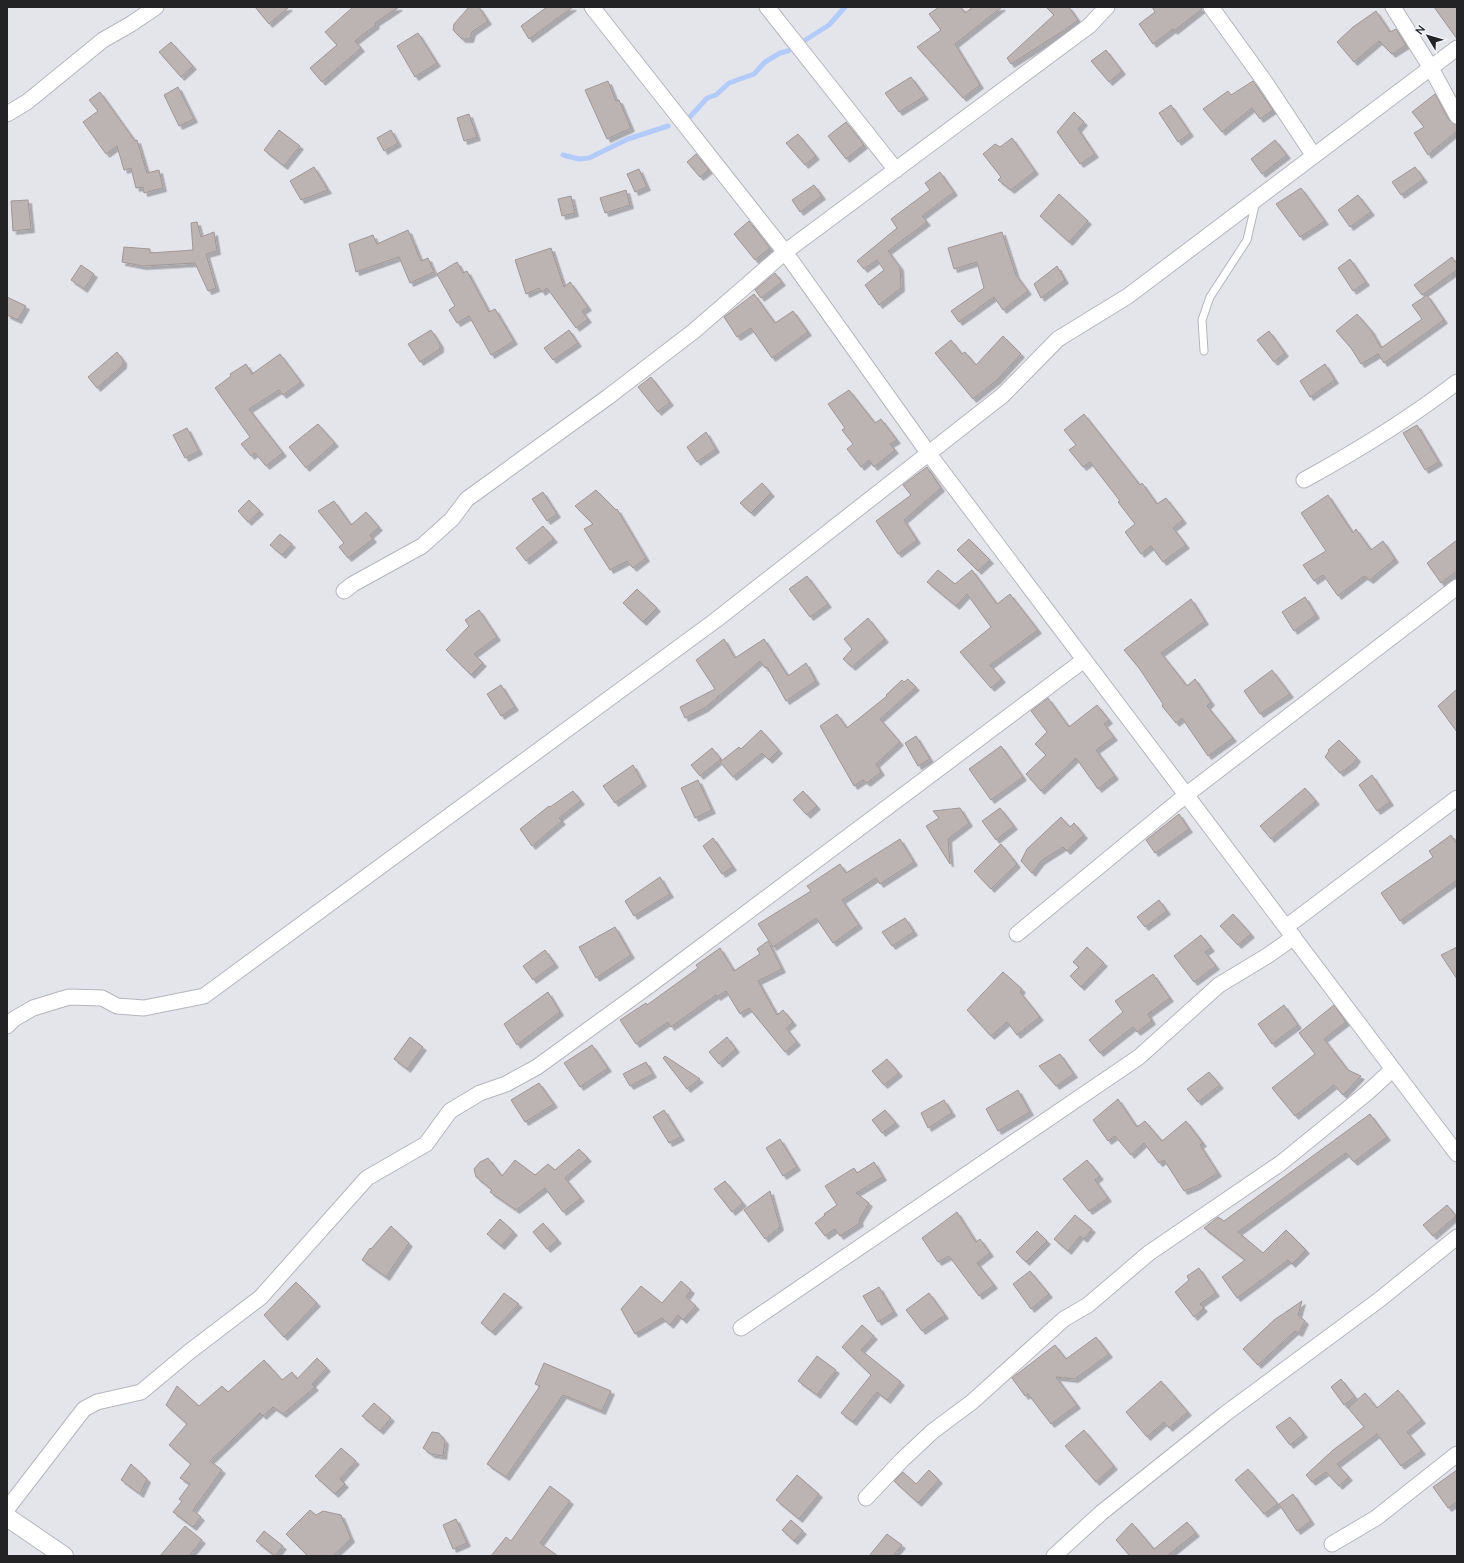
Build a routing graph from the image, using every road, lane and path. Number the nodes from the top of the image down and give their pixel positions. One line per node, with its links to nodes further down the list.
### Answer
1 (156, 7): 9 (street)
2 (592, 7): 14 (street)
3 (767, 7): 12 (street)
4 (1107, 7): 12 (street)
5 (1211, 7): 11 (street)
6 (1393, 7): 8 (street)
7 (1457, 48): 8 (street)
8 (1431, 68): 10 (street); 11 (street)
9 (7, 114)
10 (1457, 116)
11 (1314, 156): 13 (street)
12 (896, 170): 14 (street)
13 (1257, 199): 15 (lane); 17 (street)
14 (785, 252): 17 (street); 20 (street)
15 (1204, 350)
16 (1457, 382): 18 (street)
17 (929, 454): 21 (street); 26 (street)
18 (1304, 480)
19 (1457, 587): 22 (street)
20 (344, 591)
21 (1084, 660): 22 (street); 33 (street)
22 (1186, 795): 24 (street); 25 (street)
23 (1457, 798): 24 (street)
24 (1290, 932): 27 (street); 30 (street)
25 (1018, 934)
26 (7, 1026)
27 (1393, 1069): 28 (street); 32 (street)
28 (1457, 1154)
29 (1457, 1237): 37 (street)
30 (741, 1328)
31 (1457, 1454): 35 (street)
32 (866, 1498)
33 (7, 1509)
34 (7, 1517): 36 (street)
35 (1332, 1544)
36 (64, 1556)
37 (1054, 1556)

